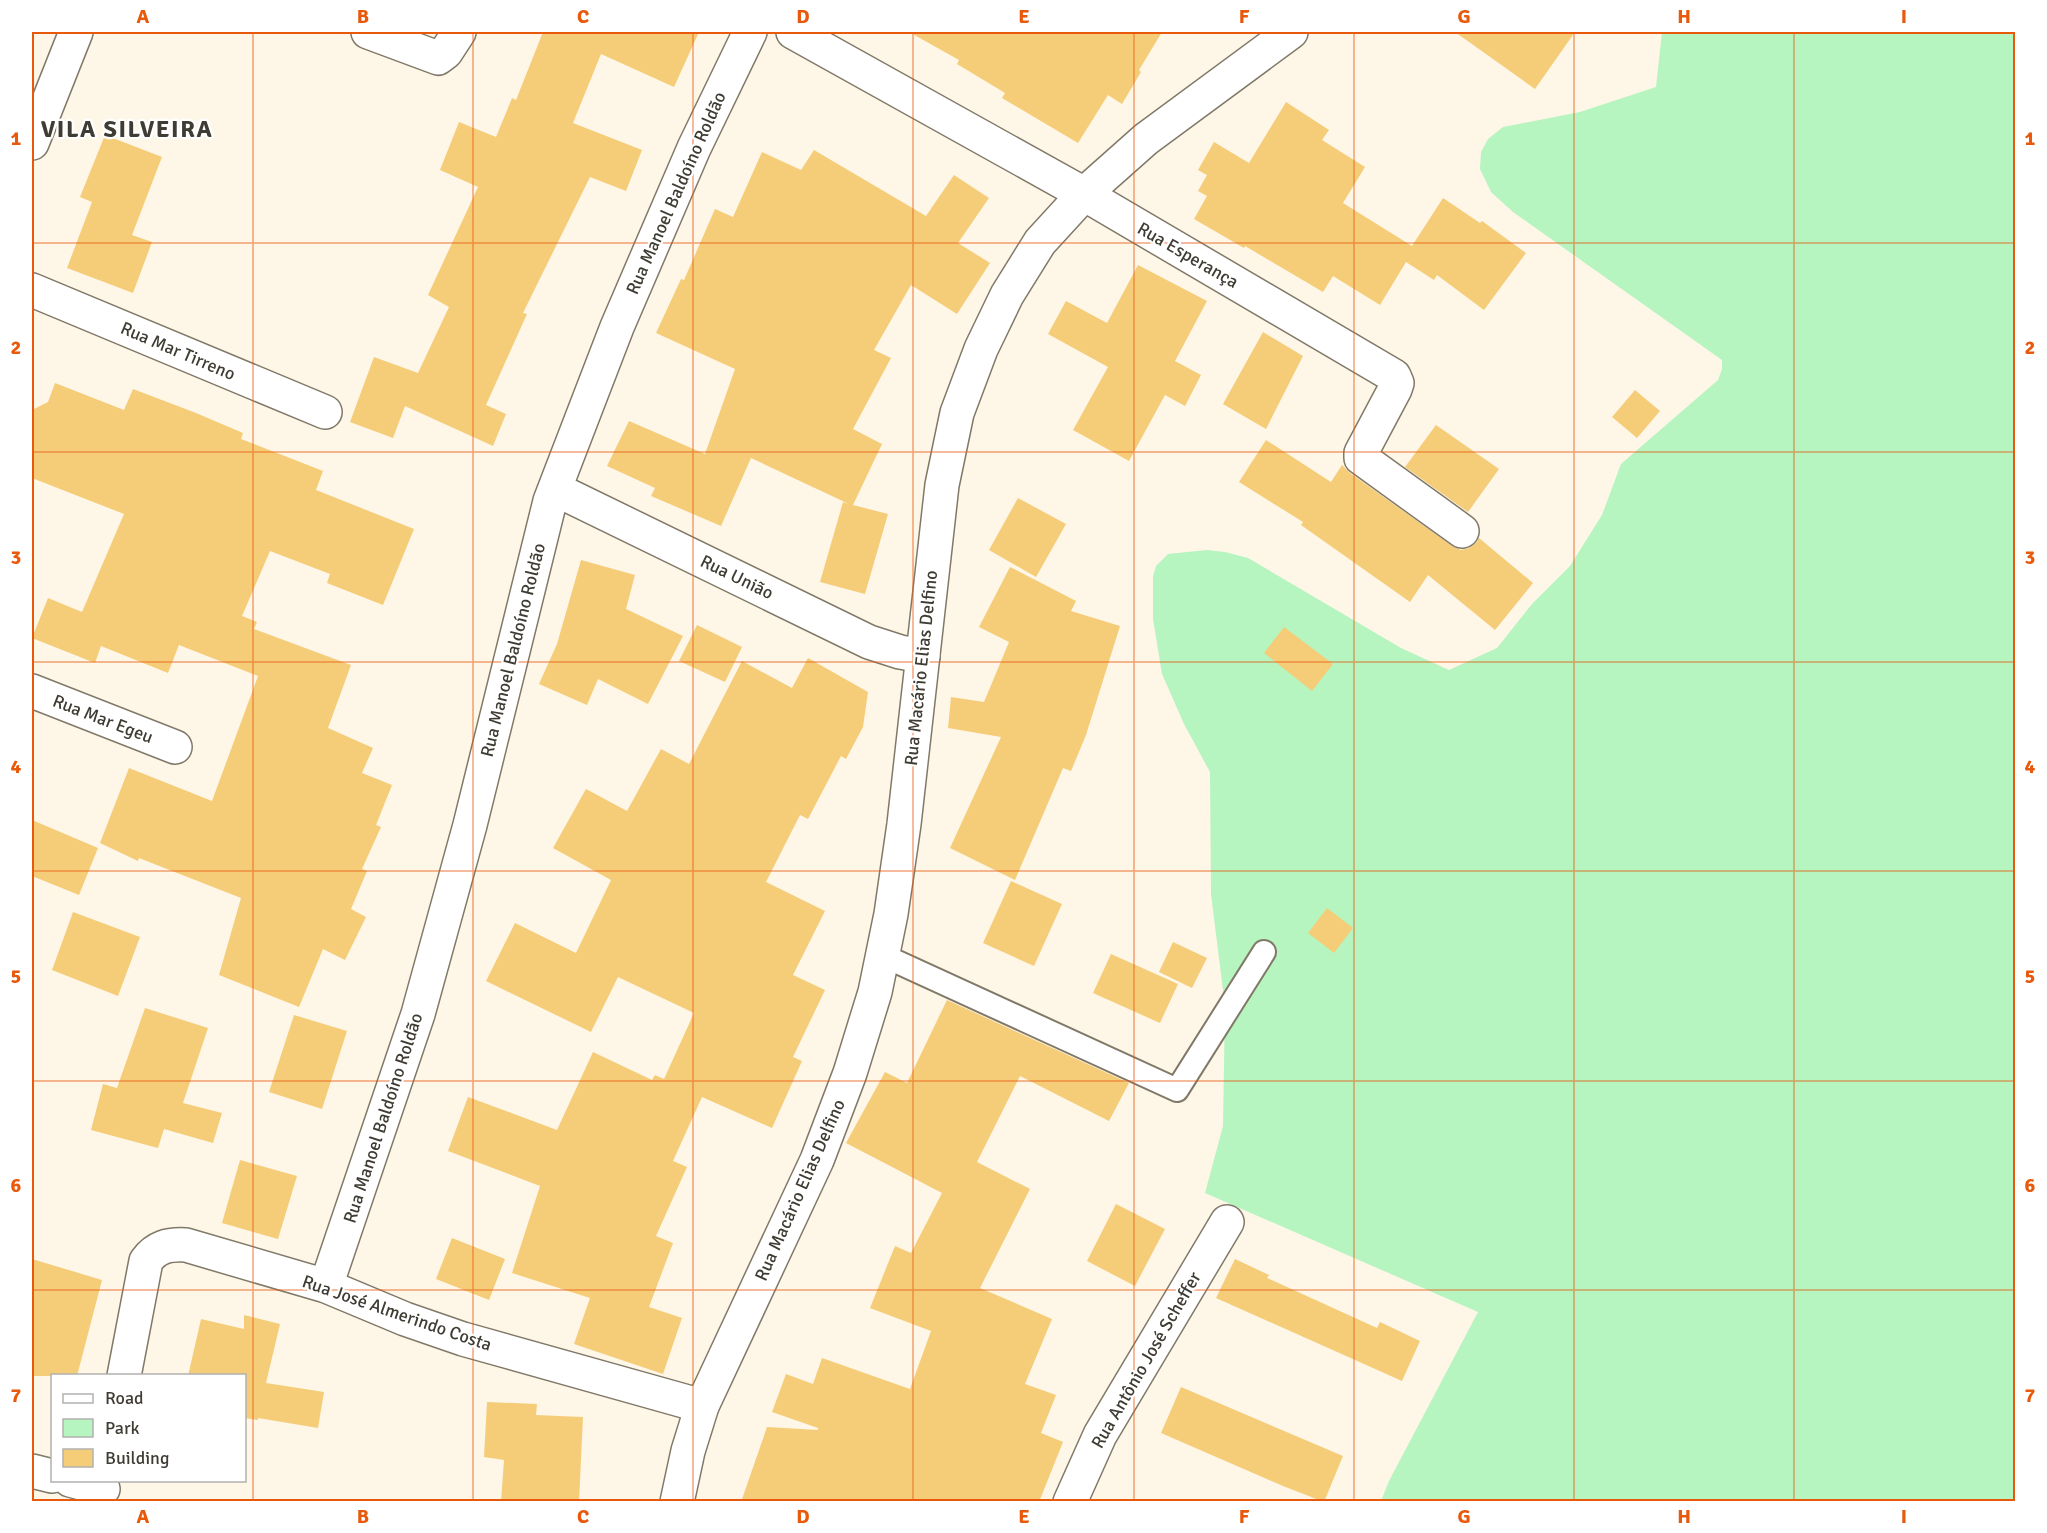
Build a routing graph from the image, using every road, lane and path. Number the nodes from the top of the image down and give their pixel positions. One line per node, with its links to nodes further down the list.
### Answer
1 (76, 32): 7 (street)
2 (368, 32): 3 (street)
3 (459, 32)
4 (750, 32): 11 (street, Rua Manoel Baldoíno Roldão)
5 (793, 32): 8 (street, Rua Esperança)
6 (1291, 32): 8 (street, Rua Macário Elias Delfino)
7 (32, 143)
8 (1084, 194): 12 (street, Rua Esperança); 13 (street, Rua Macário Elias Delfino)
9 (32, 290): 10 (street, Rua Mar Tirreno)
10 (325, 412)
11 (555, 489): 13 (street, Rua União); 19 (street, Rua Manoel Baldoíno Roldão)
12 (1462, 531)
13 (923, 656): 17 (street, Rua Macário Elias Delfino)
14 (32, 691): 15 (street, Rua Mar Egeu)
15 (175, 747)
16 (1264, 952): 17 (lane)
17 (882, 955): 21 (street, Rua Macário Elias Delfino)
18 (1227, 1222): 27 (street, Rua Antônio José Scheffer)
19 (326, 1286): 20 (street, Rua José Almerindo Costa); 21 (street, Rua José Almerindo Costa)
20 (124, 1374)
21 (702, 1406): 26 (street, Rua Macário Elias Delfino)
22 (32, 1471): 23 (street)
23 (51, 1476)
24 (77, 1482): 25 (street)
25 (103, 1490)
26 (677, 1502)
27 (1070, 1502)

